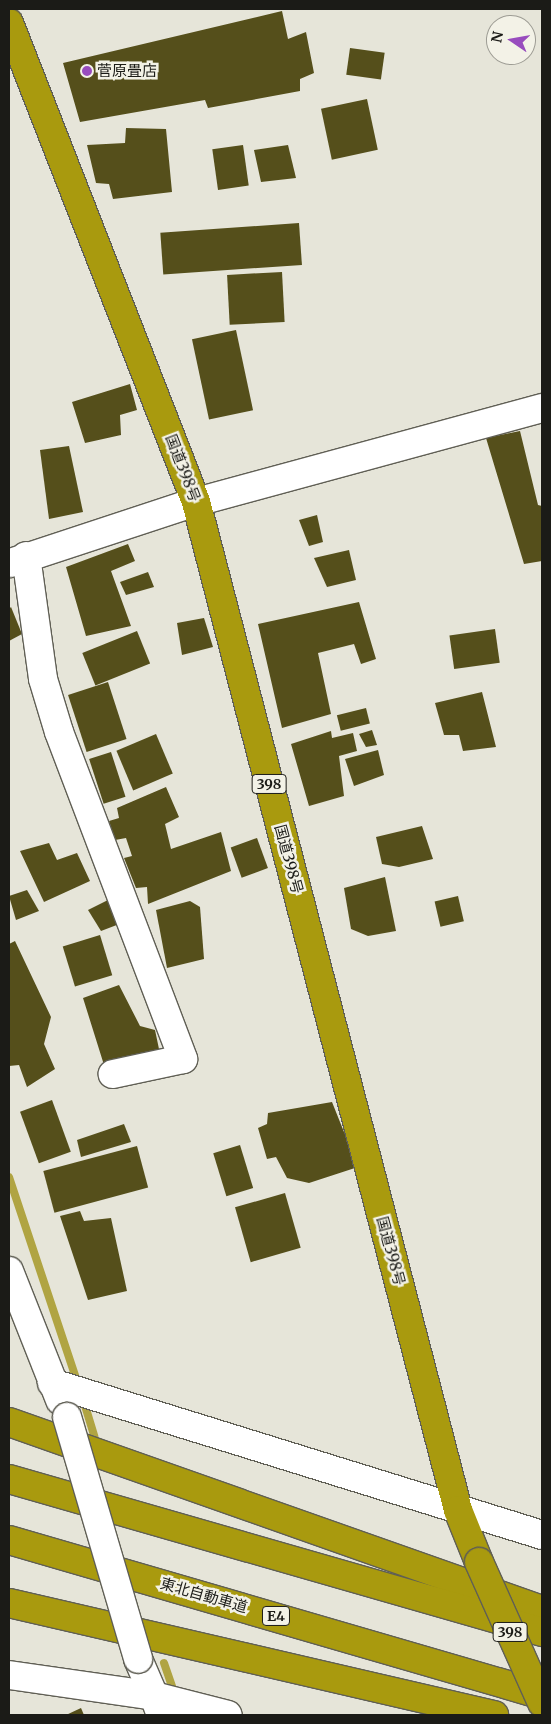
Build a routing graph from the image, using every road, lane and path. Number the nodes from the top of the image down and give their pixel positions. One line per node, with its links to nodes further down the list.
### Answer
1 (9, 23): 3 (highway, 国道398号 / 398)
2 (542, 408): 3 (street)
3 (196, 502): 4 (street); 10 (highway, 国道398号 / 398)
4 (18, 560): 5 (street)
5 (113, 1074)
6 (9, 1271): 7 (street)
7 (52, 1383): 10 (street); 18 (street, bridge)
8 (9, 1422): 14 (highway)
9 (9, 1479): 15 (highway)
10 (458, 1510): 11 (street); 19 (highway, 国道398号 / 398, bridge)
11 (542, 1535)
12 (9, 1540): 17 (highway, 東北自動車道 / E4)
13 (9, 1603): 21 (highway)
14 (542, 1610)
15 (542, 1632)
16 (9, 1675): 18 (street)
17 (542, 1695)
18 (160, 1703): 20 (street)
19 (542, 1703)
20 (228, 1715)
21 (494, 1715)

